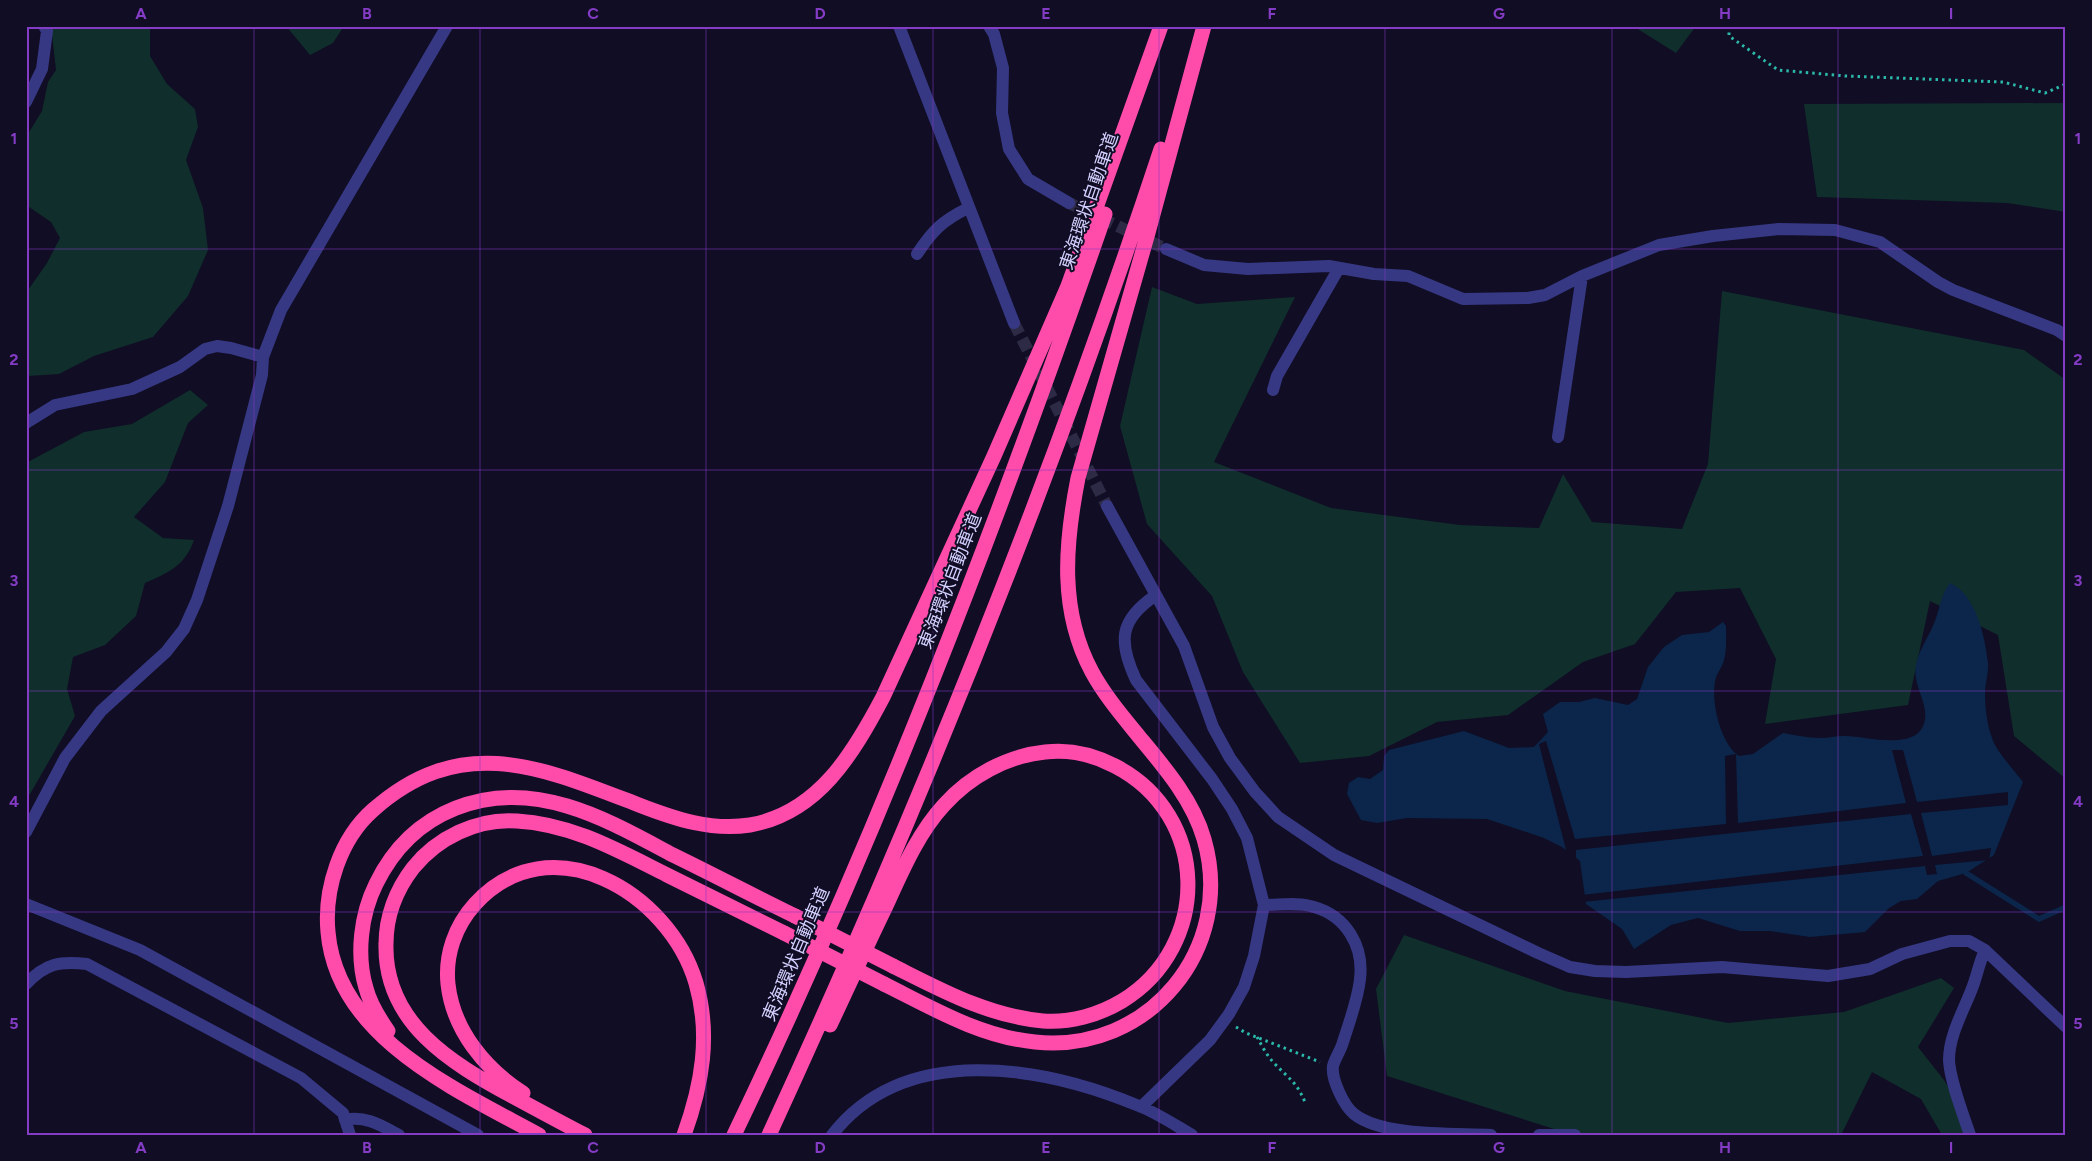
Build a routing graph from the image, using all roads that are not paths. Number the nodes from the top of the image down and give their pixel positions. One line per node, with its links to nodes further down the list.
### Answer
1 (44, 26): 8 (street)
2 (446, 26): 17 (street)
3 (899, 26): 10 (street)
4 (989, 26): 9 (street)
5 (1161, 26): 29 (highway)
6 (1166, 26): 38 (highway, 東海環状自動車道)
7 (1203, 26): 36 (highway, bridge); 39 (highway)
8 (26, 102)
9 (1068, 203)
10 (968, 208): 12 (street); 15 (street)
11 (1166, 249): 13 (street)
12 (917, 254)
13 (1339, 268): 14 (street); 18 (street)
14 (1582, 276): 16 (street); 20 (street)
15 (1014, 323)
16 (2066, 336)
17 (263, 357): 19 (street); 23 (street)
18 (1273, 390)
19 (26, 423)
20 (1558, 437)
21 (1107, 506): 22 (street)
22 (1156, 595): 25 (street); 26 (street)
23 (26, 832)
24 (26, 904): 32 (street)
25 (1264, 905): 30 (street); 43 (street)
26 (1985, 950): 28 (street); 46 (street)
27 (26, 984): 31 (street)
28 (2066, 1027)
29 (421, 1067): 35 (highway); 40 (highway, bridge)
30 (1141, 1107): 41 (street); 42 (street)
31 (345, 1120): 33 (street); 34 (street)
32 (475, 1134)
33 (350, 1135)
34 (399, 1135)
35 (539, 1135)
36 (585, 1135): 37 (highway)
37 (684, 1135)
38 (734, 1135)
39 (769, 1135)
40 (778, 1135)
41 (832, 1135)
42 (1192, 1135)
43 (1491, 1135)
44 (1539, 1135): 45 (street)
45 (1575, 1135)
46 (1970, 1135)

